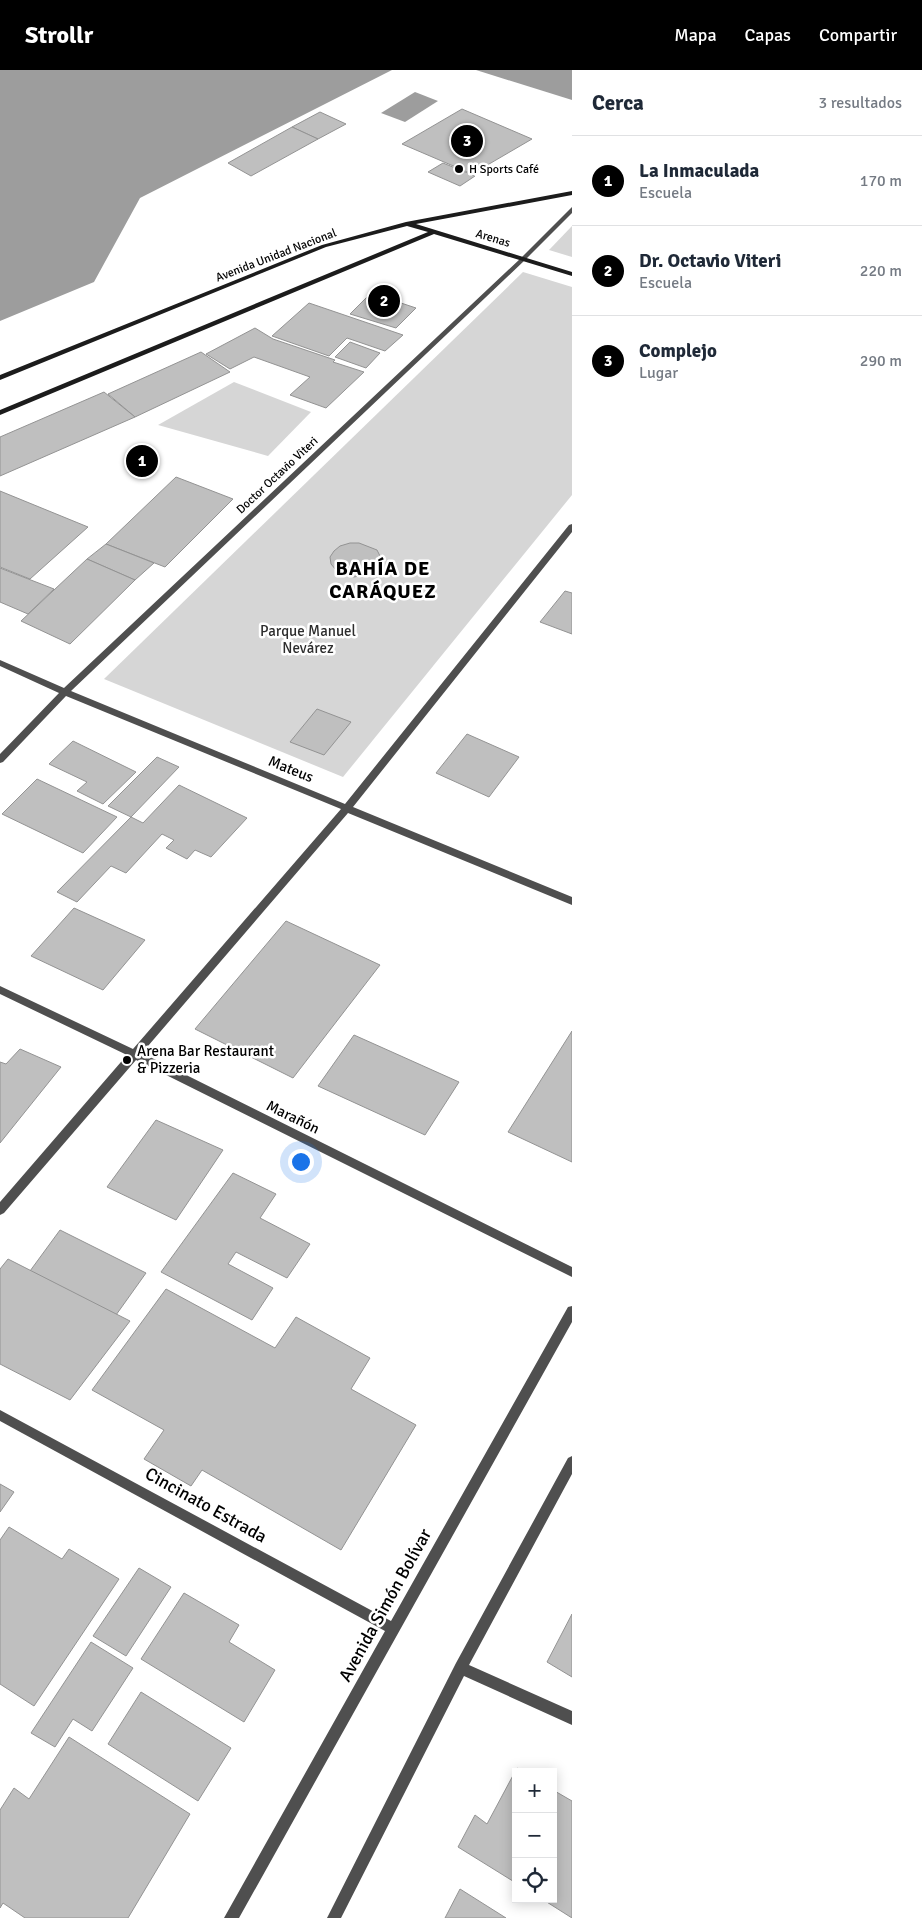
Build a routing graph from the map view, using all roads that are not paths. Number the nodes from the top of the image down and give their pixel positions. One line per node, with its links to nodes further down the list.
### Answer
1 (572, 193): 3 (main road, Avenida Unidad Nacional)
2 (572, 209): 5 (street, Doctor Octavio Viteri)
3 (406, 224): 4 (main road, Arenas); 7 (main road, Avenida Unidad Nacional)
4 (434, 232): 5 (main road, Arenas); 8 (main road)
5 (523, 259): 6 (main road, Arenas); 11 (street, Doctor Octavio Viteri)
6 (572, 274)
7 (0, 378)
8 (0, 413)
9 (572, 527): 13 (street)
10 (0, 663): 11 (street, Mateus)
11 (65, 692): 12 (street, Doctor Octavio Viteri); 13 (street, Mateus)
12 (0, 760)
13 (348, 807): 14 (street, Mateus); 16 (street)
14 (572, 901)
15 (0, 990): 16 (street, Marañón)
16 (134, 1054): 17 (street); 18 (street, Marañón)
17 (0, 1210)
18 (572, 1272)
19 (572, 1311): 22 (street, Avenida Simón Bolívar)
20 (0, 1415): 22 (street, Cincinato Estrada)
21 (572, 1462): 23 (street)
22 (394, 1629): 25 (street, Avenida Simón Bolívar)
23 (462, 1668): 24 (street); 26 (street)
24 (572, 1718)
25 (231, 1918)
26 (334, 1918)

